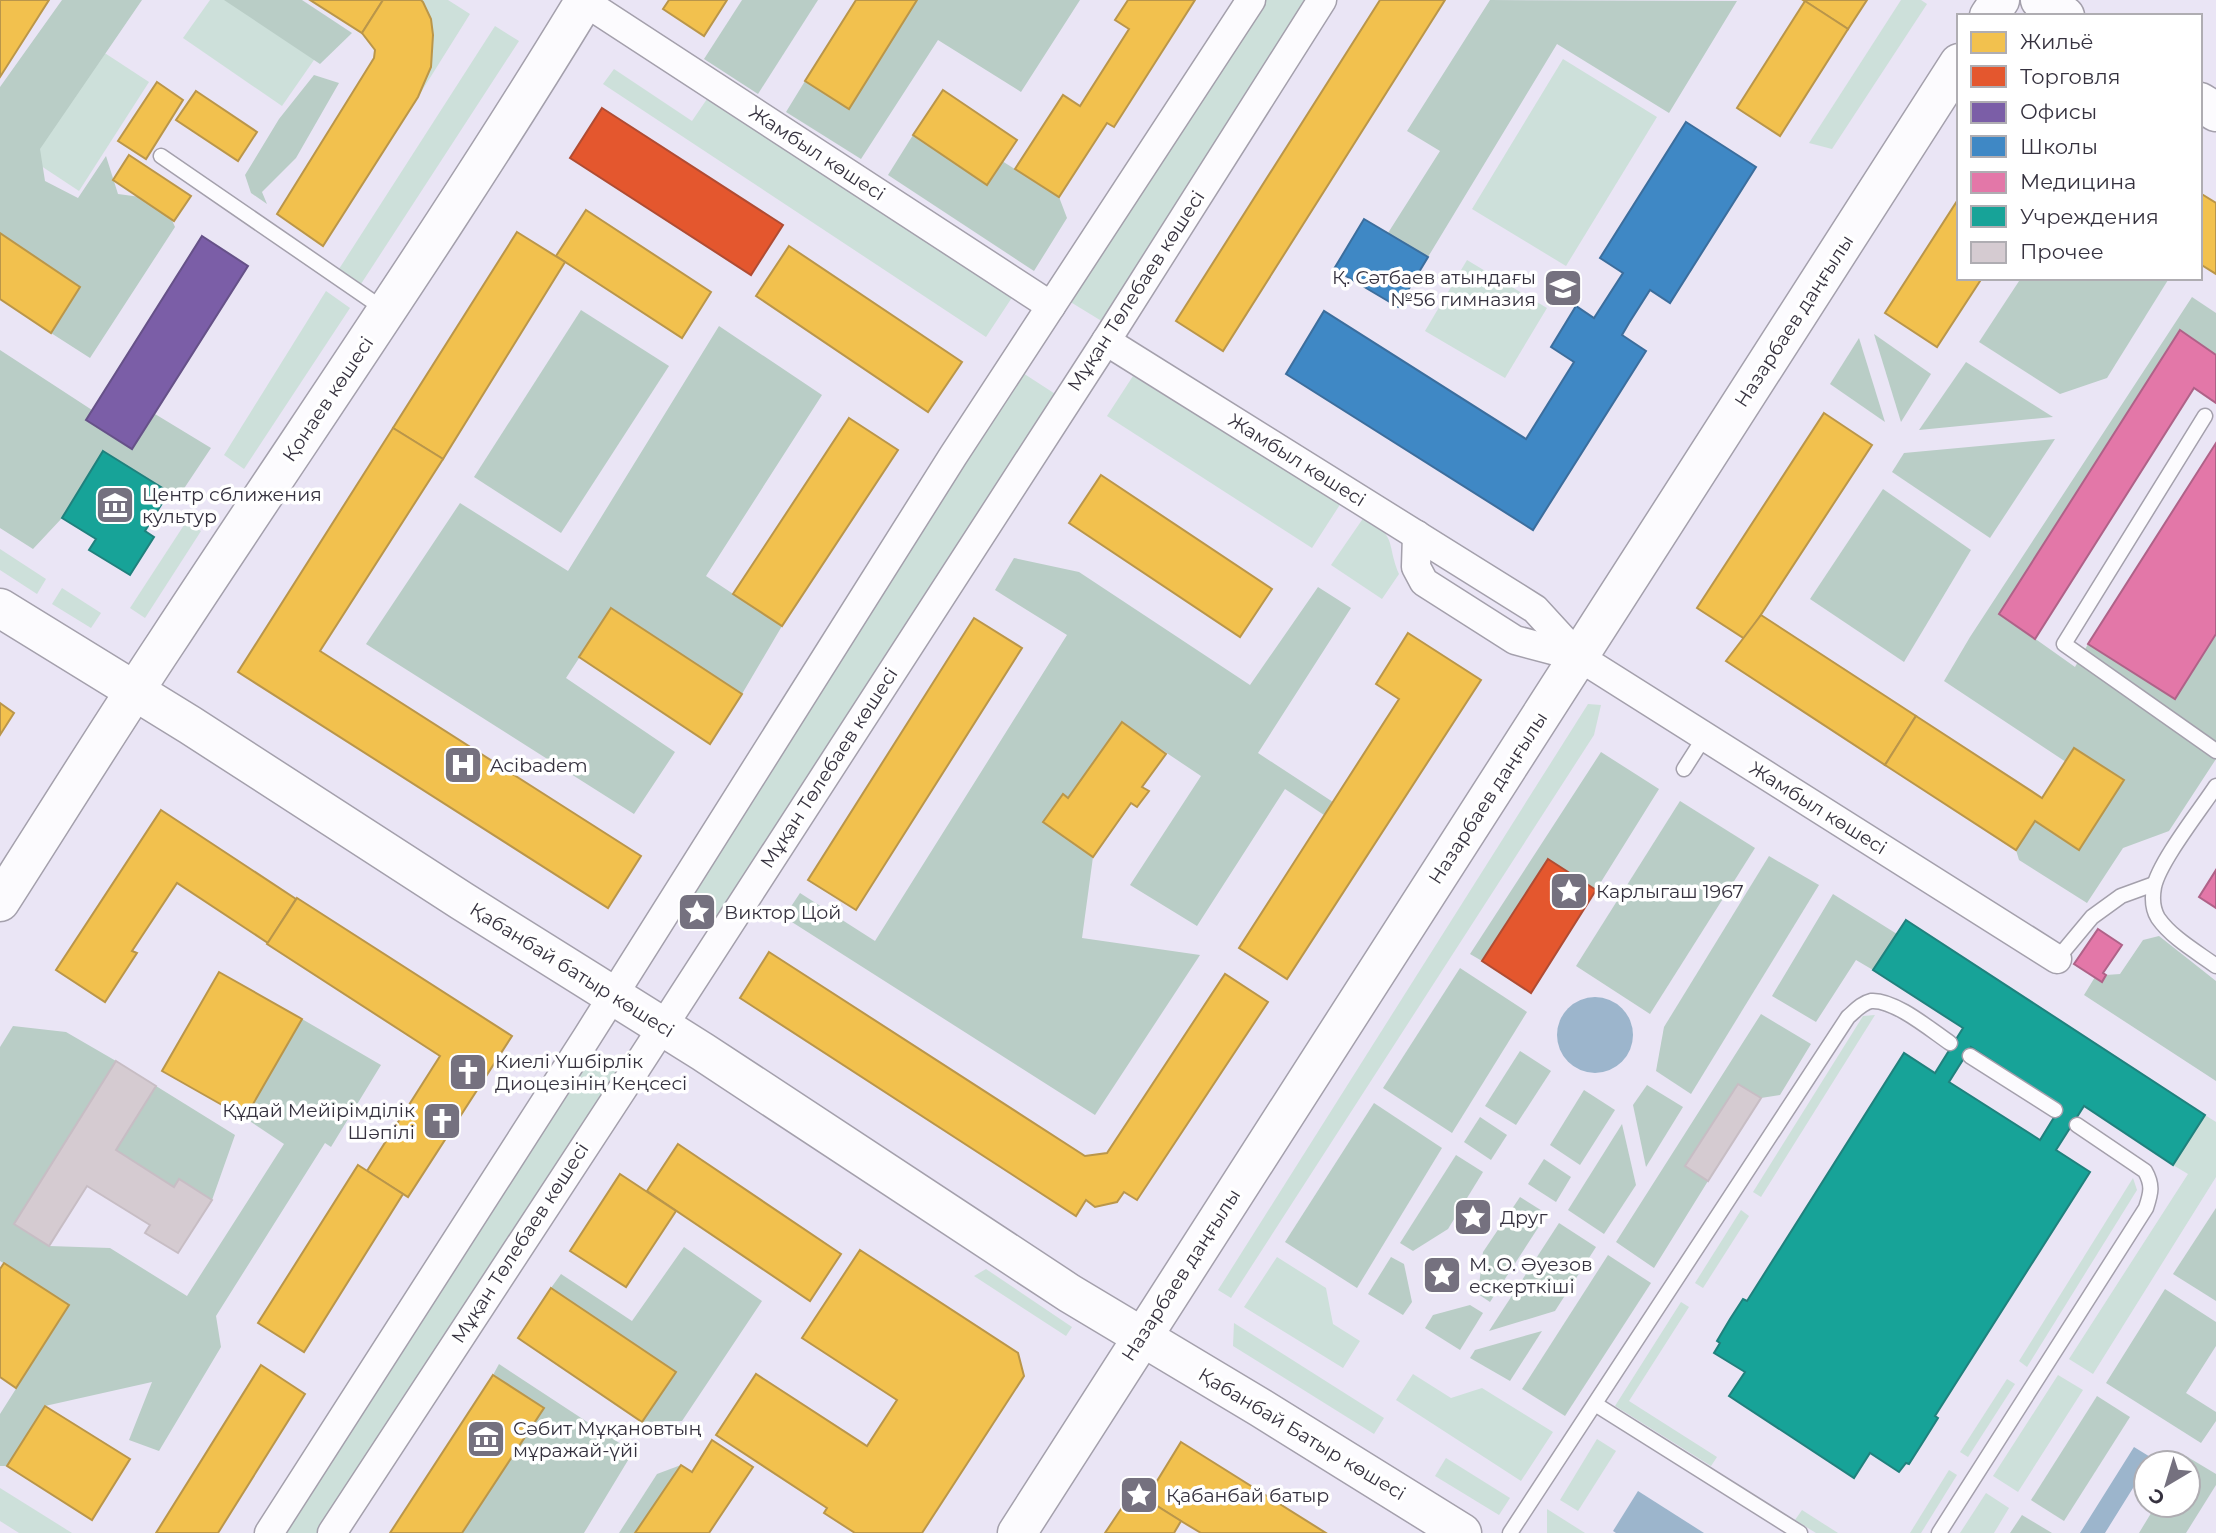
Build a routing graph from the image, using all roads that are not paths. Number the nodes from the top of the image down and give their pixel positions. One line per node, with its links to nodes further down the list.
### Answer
1 (583, 0): 8 (street, Жамбыл көшесі); 9 (street, Қонаев көшесі)
2 (1251, 0): 8 (street)
3 (1322, 0): 10 (street, Мұқан Төлебаев көшесі)
4 (2040, 0): 5 (street)
5 (2062, 14)
6 (1957, 67): 14 (street, Назарбаев даңғылы)
7 (161, 156): 9 (lane)
8 (1051, 306): 24 (street)
9 (386, 311): 15 (street, Қонаев көшесі)
10 (1106, 341): 12 (street, Жамбыл көшесі); 25 (street, Мұқан Төлебаев көшесі)
11 (2205, 416): 17 (lane)
12 (1417, 535): 14 (street, Жамбыл көшесі); 14 (street, Жамбыл көшесі)
13 (0, 608): 15 (street, Қабанбай батыр көшесі)
14 (1579, 657): 16 (street, Жамбыл көшесі); 30 (street, Назарбаев даңғылы)
15 (135, 691): 21 (street, Қонаев көшесі); 24 (street, Қабанбай батыр көшесі)
16 (1704, 736): 18 (lane); 22 (street, Жамбыл көшесі)
17 (2216, 751)
18 (1684, 769)
19 (2216, 786): 20 (lane)
20 (2154, 884): 22 (lane); 23 (lane)
21 (0, 902)
22 (2057, 959)
23 (2216, 967)
24 (613, 995): 25 (street, Қабанбай батыр көшесі); 32 (street)
25 (663, 1027): 30 (street, Қабанбай батыр көшесі); 33 (street, Мұқан Төлебаев көшесі)
26 (1950, 1042): 31 (lane)
27 (1970, 1056): 28 (lane)
28 (2054, 1110)
29 (2077, 1125): 38 (lane)
30 (1140, 1337): 34 (street, Назарбаев даңғылы); 35 (street, Қабанбай Батыр көшесі)
31 (1595, 1404): 36 (lane); 37 (lane)
32 (269, 1533)
33 (332, 1533)
34 (1017, 1533)
35 (1462, 1533)
36 (1510, 1533)
37 (1800, 1533)
38 (1939, 1533)

